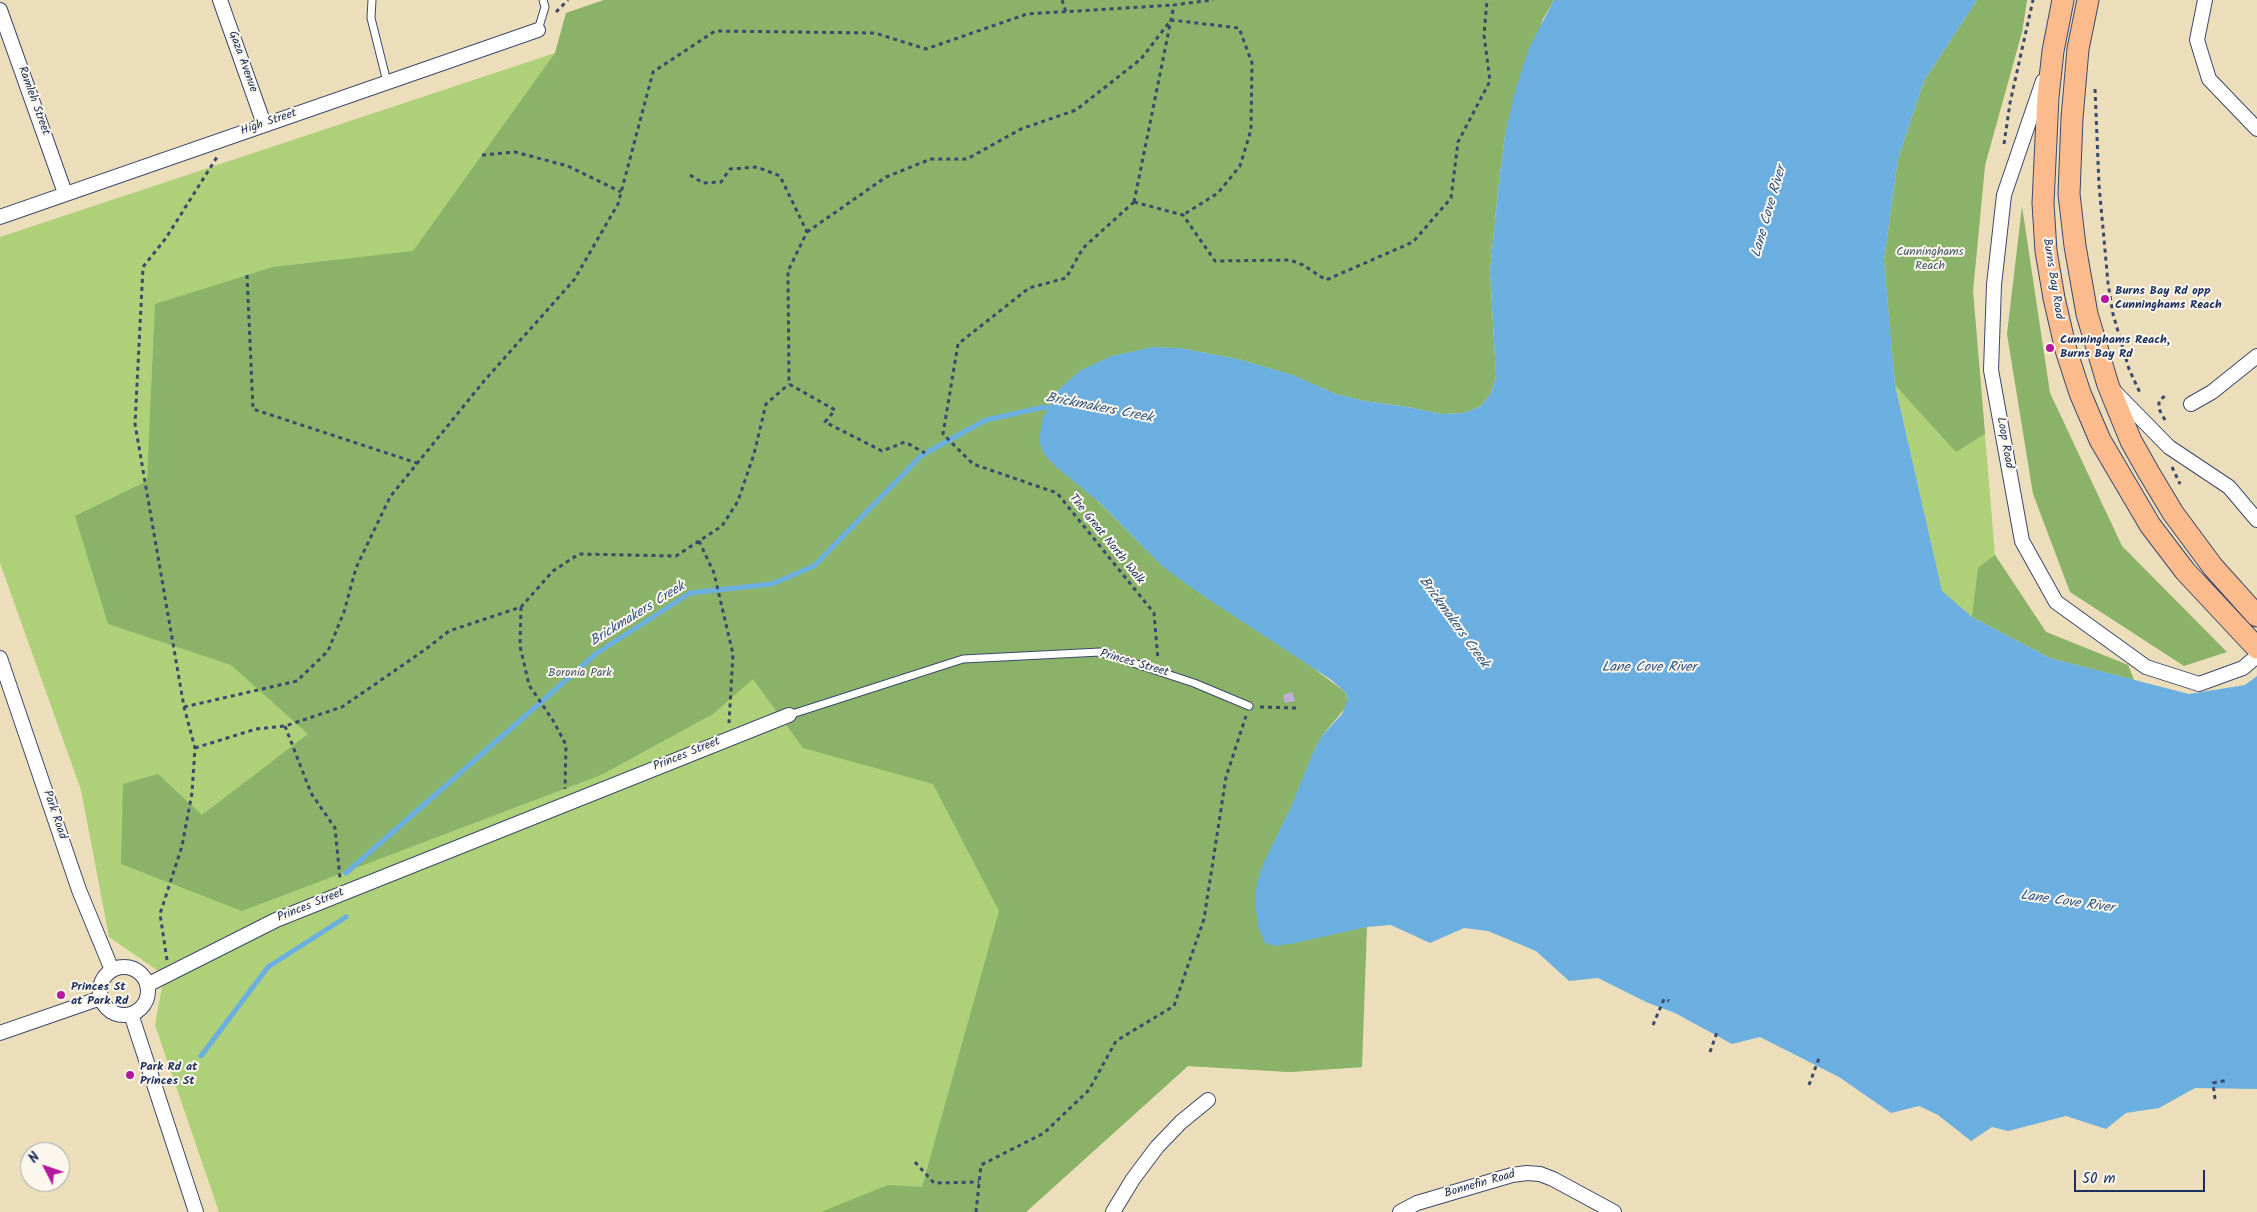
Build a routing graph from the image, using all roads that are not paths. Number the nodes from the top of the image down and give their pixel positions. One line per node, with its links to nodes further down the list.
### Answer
1 (220, 0): 11 (street, Gaza Avenue)
2 (372, 0): 10 (lane)
3 (542, 0): 8 (lane)
4 (2063, 0): 9 (main road, Burns Bay Road)
5 (2088, 0): 16 (main road)
6 (2205, 0): 12 (street)
7 (0, 10): 13 (street, Ramleh Street)
8 (538, 30): 10 (street, High Street)
9 (2053, 51): 20 (main road, Burns Bay Road); 21 (street, Loop Road)
10 (387, 82): 11 (street, High Street)
11 (264, 124): 13 (street, High Street)
12 (2257, 129)
13 (65, 193): 14 (street, High Street)
14 (0, 216)
15 (2257, 356): 17 (street)
16 (2108, 385): 18 (street); 19 (main road)
17 (2191, 404)
18 (2257, 520)
19 (2257, 616)
20 (2257, 648)
21 (2257, 656)
22 (0, 658): 25 (street, Park Road)
23 (1249, 706): 24 (lane, Princes Street)
24 (789, 715): 26 (street, Princes Street)
25 (112, 970): 26 (street); 27 (street)
26 (146, 985): 28 (street)
27 (101, 998): 28 (street); 29 (street)
28 (131, 1014): 31 (street)
29 (0, 1032)
30 (1208, 1100): 32 (street)
31 (196, 1212)
32 (1113, 1212)
33 (1400, 1212): 34 (street, Bonnefin Road)
34 (1614, 1212)

